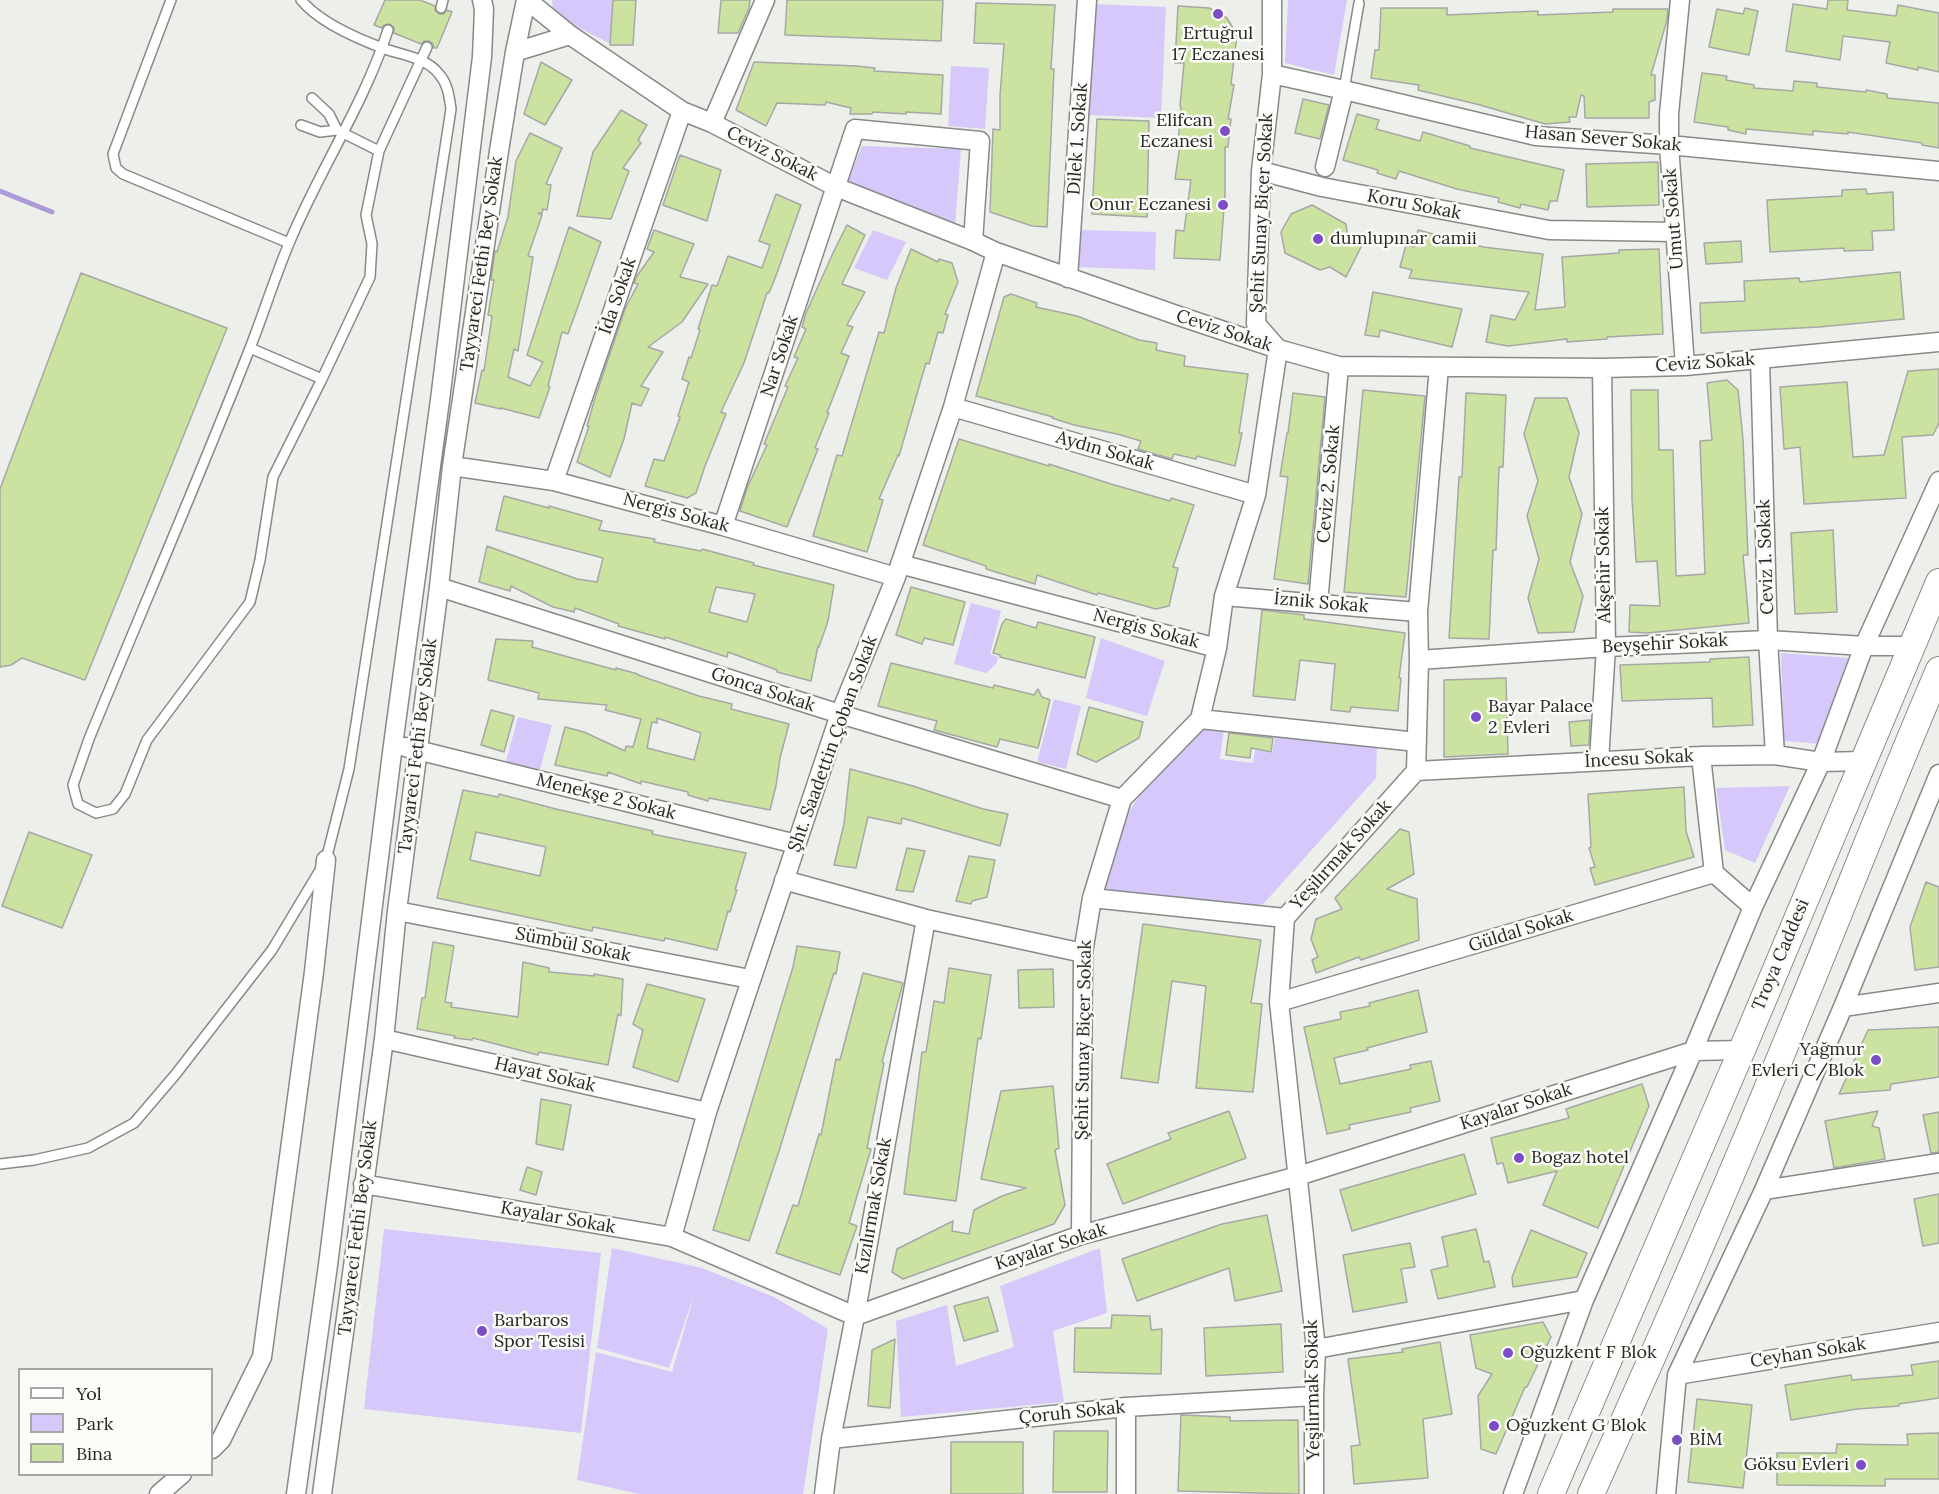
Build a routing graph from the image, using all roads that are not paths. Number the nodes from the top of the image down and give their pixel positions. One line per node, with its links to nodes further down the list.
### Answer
1 (171, 0): 31 (lane)
2 (301, 0): 13 (lane)
3 (482, 0): 65 (street, Tayyareci Fethi Bey Sokak)
4 (527, 0): 11 (street, Ceviz Sokak); 14 (street, Tayyareci Fethi Bey Sokak)
5 (765, 0): 20 (street)
6 (1088, 0): 33 (street, Dilek 1. Sokak)
7 (1272, 0): 16 (street, Şehit Sunay Biçer Sokak)
8 (1680, 0): 23 (street, Umut Sokak)
9 (1359, 3): 17 (lane)
10 (388, 30): 13 (lane)
11 (570, 35): 14 (street); 19 (street, Ceviz Sokak)
12 (428, 47): 15 (lane)
13 (382, 48): 15 (lane); 22 (lane)
14 (515, 51): 44 (street, Tayyareci Fethi Bey Sokak)
15 (422, 61): 24 (lane); 76 (lane)
16 (1272, 74): 17 (street, Hasan Sever Sokak); 26 (street, Şehit Sunay Biçer Sokak)
17 (1344, 90): 23 (street, Hasan Sever Sokak); 25 (street)
18 (312, 98): 22 (lane)
19 (682, 111): 20 (street, Ceviz Sokak); 45 (street, İda Sokak)
20 (712, 123): 28 (street, Ceviz Sokak)
21 (300, 125): 22 (lane)
22 (340, 131): 24 (lane); 31 (lane)
23 (1669, 145): 27 (street, Hasan Sever Sokak); 29 (street, Umut Sokak)
24 (379, 151): 42 (lane)
25 (1325, 167)
26 (1261, 171): 29 (street, Koru Sokak); 36 (street, Şehit Sunay Biçer Sokak)
27 (1939, 171)
28 (836, 187): 30 (street, Ceviz Sokak); 30 (street, Nar Sokak); 48 (street, Nar Sokak)
29 (1675, 232): 39 (street, Umut Sokak)
30 (973, 241): 32 (street, Ceviz Sokak)
31 (289, 243): 35 (lane)
32 (996, 252): 33 (street, Ceviz Sokak); 43 (street, Şht. Saadettin Çoban Sokak)
33 (1068, 278): 36 (street, Ceviz Sokak)
34 (1939, 342): 37 (street, Ceviz Sokak)
35 (250, 348): 42 (lane); 42 (lane)
36 (1278, 349): 38 (street, Ceviz Sokak); 47 (street)
37 (1760, 360): 39 (street, Ceviz Sokak); 55 (street, Ceviz 1. Sokak)
38 (1339, 366): 40 (street, Ceviz Sokak); 53 (street, Ceviz 2. Sokak)
39 (1685, 366): 41 (street, Ceviz Sokak)
40 (1439, 367): 41 (street, Ceviz Sokak); 54 (street)
41 (1602, 368): 58 (street, Akşehir Sokak)
42 (322, 379)
43 (953, 407): 47 (street, Aydın Sokak); 49 (street, Şht. Saadettin Çoban Sokak)
44 (452, 466): 45 (street, Nergis Sokak); 51 (street, Tayyareci Fethi Bey Sokak)
45 (554, 481): 48 (street, Nergis Sokak)
46 (1939, 481): 56 (street)
47 (1256, 495): 52 (street)
48 (723, 526): 49 (street, Nergis Sokak)
49 (898, 570): 59 (street, Nergis Sokak); 62 (street, Şht. Saadettin Çoban Sokak)
50 (1939, 582): 57 (main road, Troya Caddesi)
51 (439, 587): 62 (street, Gonca Sokak); 66 (street, Tayyareci Fethi Bey Sokak)
52 (1224, 596): 53 (street, İznik Sokak); 59 (street)
53 (1318, 603): 54 (street, İznik Sokak)
54 (1418, 612): 60 (street)
55 (1768, 640): 56 (street, Beyşehir Sokak); 58 (street, Beyşehir Sokak); 67 (street, Ceviz 1. Sokak)
56 (1864, 646): 57 (street, Beyşehir Sokak); 71 (street)
57 (1911, 646): 70 (main road, Troya Caddesi)
58 (1606, 647): 60 (street, Beyşehir Sokak); 69 (street, Akşehir Sokak)
59 (1217, 648): 63 (street)
60 (1419, 660): 64 (street)
61 (1939, 670): 118 (main road, Troya Caddesi)
62 (840, 714): 74 (street, Gonca Sokak); 75 (street, Şht. Saadettin Çoban Sokak)
63 (1200, 719): 64 (street); 74 (street, Şehit Sunay Biçer Sokak)
64 (1417, 742): 72 (street)
65 (393, 745): 66 (street, Menekşe 2 Sokak); 111 (street, Tayyareci Fethi Bey Sokak)
66 (416, 750): 75 (street, Menekşe 2 Sokak); 81 (street, Tayyareci Fethi Bey Sokak)
67 (1774, 755): 68 (street, İncesu Sokak); 71 (street, İncesu Sokak)
68 (1701, 756): 69 (street, İncesu Sokak); 77 (street)
69 (1599, 761): 72 (street, İncesu Sokak)
70 (1862, 761): 71 (street, İncesu Sokak); 90 (main road, Troya Caddesi)
71 (1821, 762): 80 (street)
72 (1416, 771): 83 (street, Yeşilırmak Sokak)
73 (1939, 774): 88 (street)
74 (1122, 799): 79 (street, Şehit Sunay Biçer Sokak)
75 (796, 844): 78 (street, Şht. Saadettin Çoban Sokak)
76 (326, 860): 94 (lane); 108 (street)
77 (1714, 873): 80 (street); 87 (street, Güldal Sokak)
78 (784, 880): 82 (street); 85 (street, Şht. Saadettin Çoban Sokak)
79 (1092, 898): 83 (street); 84 (street, Şehit Sunay Biçer Sokak)
80 (1753, 907): 91 (street)
81 (397, 911): 85 (street, Sümbül Sokak); 89 (street, Tayyareci Fethi Bey Sokak)
82 (926, 918): 84 (street); 101 (street, Kızılırmak Sokak)
83 (1285, 918): 87 (street, Yeşilırmak Sokak)
84 (1083, 953): 98 (street, Şehit Sunay Biçer Sokak)
85 (750, 979): 92 (street, Şht. Saadettin Çoban Sokak)
86 (1939, 993): 88 (street)
87 (1279, 1002): 95 (street, Yeşilırmak Sokak)
88 (1843, 1007): 97 (street)
89 (384, 1039): 92 (street, Hayat Sokak); 96 (street, Tayyareci Fethi Bey Sokak)
90 (1742, 1050): 91 (street, Kayalar Sokak); 117 (main road, Troya Caddesi)
91 (1693, 1051): 95 (street, Kayalar Sokak); 100 (street)
92 (707, 1112): 99 (street, Şht. Saadettin Çoban Sokak)
93 (1939, 1163): 97 (street)
94 (0, 1164)
95 (1298, 1176): 98 (street, Kayalar Sokak); 103 (street, Yeşilırmak Sokak)
96 (363, 1184): 99 (street, Kayalar Sokak); 112 (street, Tayyareci Fethi Bey Sokak)
97 (1764, 1190): 104 (street)
98 (1081, 1235): 101 (street, Kayalar Sokak)
99 (672, 1237): 101 (street, Kayalar Sokak)
100 (1584, 1300): 103 (street); 116 (street)
101 (855, 1316): 107 (street, Kızılırmak Sokak)
102 (1939, 1332): 104 (street, Ceyhan Sokak)
103 (1316, 1349): 105 (street, Yeşilırmak Sokak)
104 (1677, 1375): 119 (street)
105 (1314, 1396): 106 (street, Çoruh Sokak); 115 (street, Yeşilırmak Sokak)
106 (1126, 1407): 107 (street, Çoruh Sokak); 114 (street)
107 (831, 1439): 113 (street, Kızılırmak Sokak)
108 (213, 1448)
109 (180, 1476): 110 (street)
110 (159, 1494)
111 (296, 1494)
112 (322, 1494)
113 (824, 1494)
114 (1126, 1494)
115 (1314, 1494)
116 (1513, 1494)
117 (1551, 1494)
118 (1591, 1494)
119 (1666, 1494)

